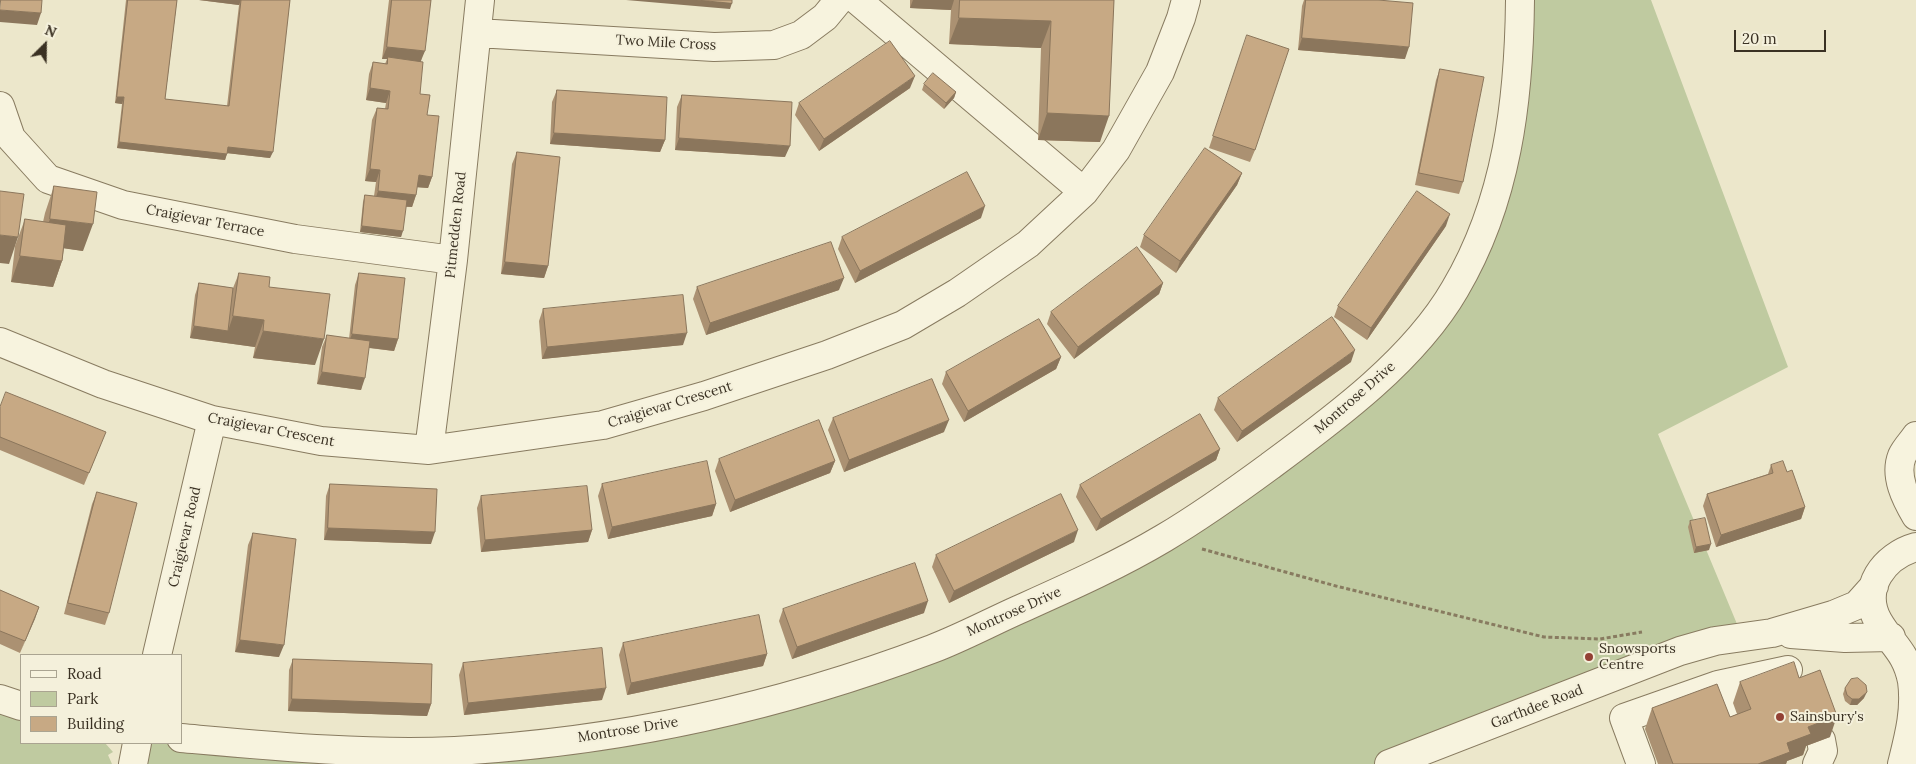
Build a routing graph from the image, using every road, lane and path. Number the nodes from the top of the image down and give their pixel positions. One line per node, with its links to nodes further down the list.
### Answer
1 (480, 0): 6 (street, Pitmedden Road)
2 (839, 0): 6 (street, Two Mile Cross)
3 (856, 0): 8 (street)
4 (1186, 0): 8 (street, Craigievar Crescent)
5 (1520, 0): 15 (street, Montrose Drive)
6 (477, 33): 9 (street, Pitmedden Road)
7 (0, 106): 9 (street, Craigievar Terrace)
8 (1084, 192): 13 (street, Craigievar Crescent)
9 (453, 260): 13 (street, Pitmedden Road)
10 (0, 342): 11 (street, Craigievar Crescent)
11 (212, 420): 13 (street, Craigievar Crescent); 22 (street, Craigievar Road)
12 (1916, 436): 14 (street)
13 (429, 450)
14 (1916, 516)
15 (1163, 539): 18 (path); 29 (street, Montrose Drive)
16 (1916, 547): 17 (street, Garthdee Road)
17 (1874, 586): 19 (street, Garthdee Road); 20 (street)
18 (1644, 632)
19 (1772, 633): 20 (street, Garthdee Road); 36 (street, Garthdee Road)
20 (1891, 637): 21 (street); 37 (street)
21 (1916, 648)
22 (157, 654)
23 (1718, 685): 24 (street); 27 (street); 32 (street)
24 (1803, 695)
25 (0, 700): 26 (street)
26 (20, 706)
27 (1732, 717): 28 (street); 34 (street)
28 (1706, 726)
29 (182, 738)
30 (1662, 740): 32 (street)
31 (137, 744): 35 (street)
32 (1638, 757)
33 (1916, 758): 38 (street)
34 (1742, 760)
35 (132, 764)
36 (1389, 764)
37 (1902, 764)
38 (1906, 764)

